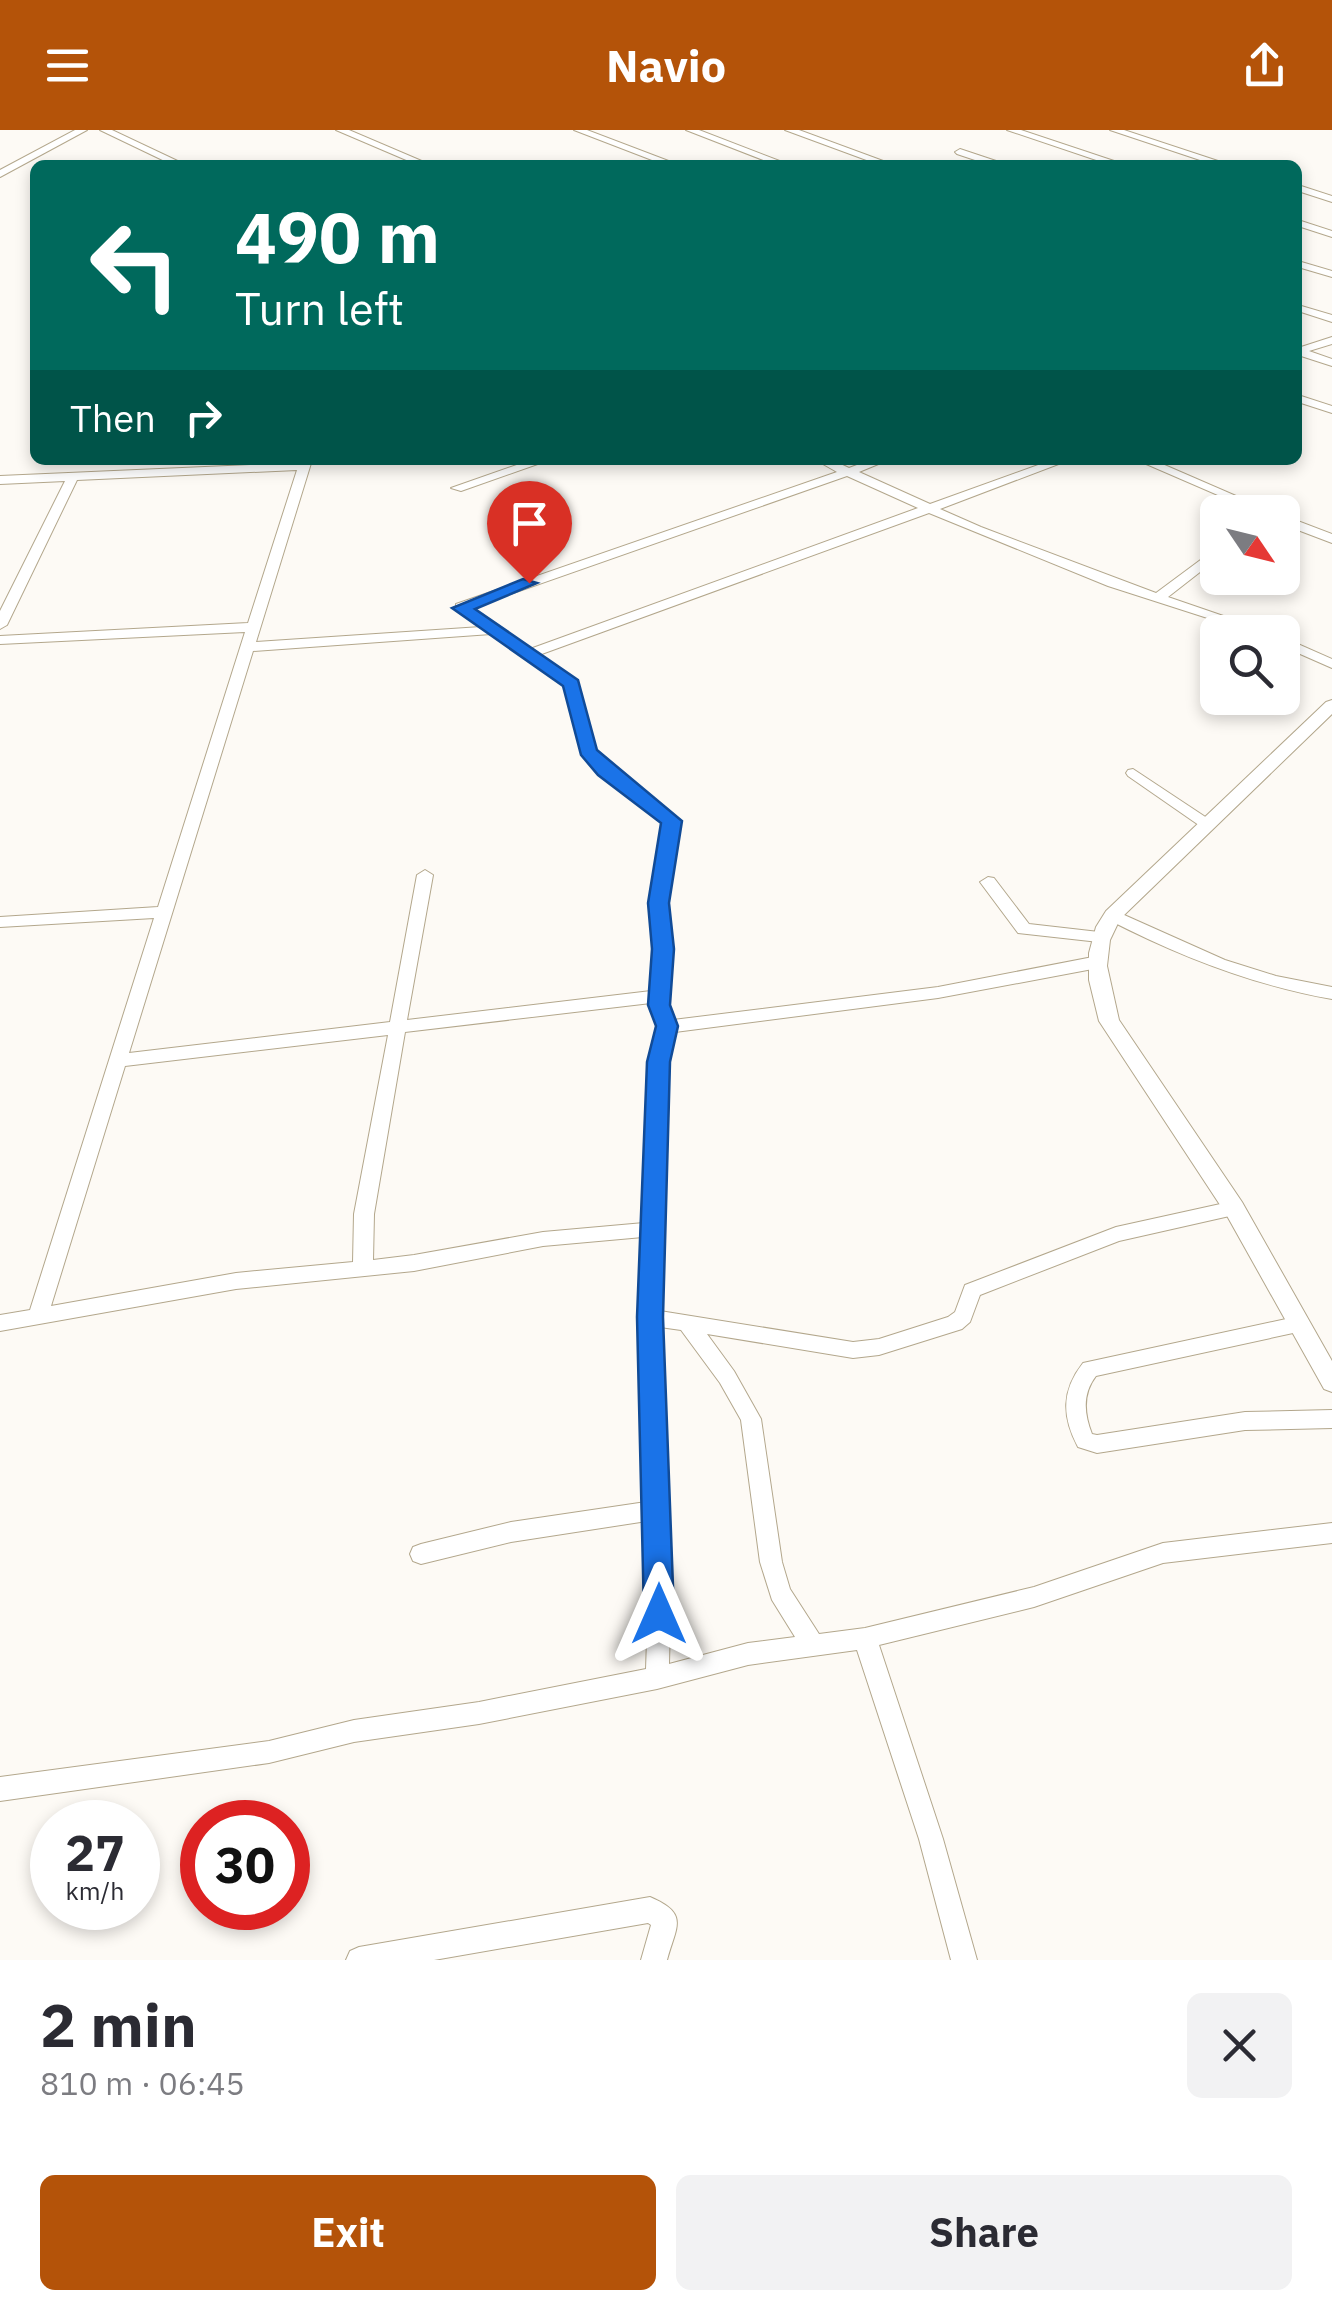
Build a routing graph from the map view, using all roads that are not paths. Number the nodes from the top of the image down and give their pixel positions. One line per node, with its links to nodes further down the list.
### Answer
1 (82, 130): 18 (street)
2 (104, 130): 10 (street)
3 (342, 130): 11 (street)
4 (579, 130): 12 (street)
5 (690, 130): 13 (street)
6 (790, 130): 14 (street)
7 (1012, 130): 16 (street)
8 (1115, 130): 17 (street)
9 (960, 152): 15 (street)
10 (170, 160)
11 (414, 160)
12 (660, 160)
13 (771, 160)
14 (875, 160)
15 (984, 160)
16 (1105, 160)
17 (1209, 160)
18 (0, 174)
19 (1302, 189): 20 (street)
20 (1332, 199)
21 (1302, 223): 22 (street)
22 (1332, 234)
23 (1302, 265): 24 (street)
24 (1332, 274)
25 (1302, 309): 26 (street)
26 (1332, 319)
27 (1332, 340): 28 (street)
28 (1302, 350)
29 (1302, 352): 30 (street)
30 (1332, 362)
31 (1302, 399): 32 (street)
32 (1332, 410)
33 (269, 465): 41 (street)
34 (304, 465): 54 (street)
35 (528, 465): 43 (street)
36 (831, 465): 40 (street)
37 (866, 465): 40 (street)
38 (1049, 465): 45 (street)
39 (1154, 465): 44 (street)
40 (844, 472): 45 (street); 55 (street)
41 (74, 476): 42 (street); 49 (street)
42 (0, 480)
43 (458, 488)
44 (1226, 495)
45 (930, 508): 51 (street); 59 (street)
46 (1300, 526): 47 (street)
47 (1332, 539)
48 (1200, 565): 51 (street)
49 (21, 582): 50 (street); 53 (street)
50 (0, 583)
51 (1158, 598): 52 (street)
52 (1210, 615)
53 (0, 624)
54 (254, 626): 56 (street); 57 (street)
55 (497, 630): 57 (street); 59 (street)
56 (0, 640)
57 (248, 647): 66 (street)
58 (1300, 649): 60 (street)
59 (532, 653): 72 (street)
60 (1332, 664)
61 (1332, 705): 63 (street)
62 (1133, 773): 63 (street)
63 (1208, 825): 67 (street)
64 (425, 875): 74 (street)
65 (988, 882): 69 (street)
66 (164, 912): 68 (street); 75 (street)
67 (1114, 914): 69 (street); 71 (street)
68 (0, 922)
69 (1099, 937): 70 (street)
70 (1098, 962): 73 (street); 76 (street)
71 (1332, 992)
72 (660, 996): 73 (street); 74 (street)
73 (667, 1026): 77 (street)
74 (398, 1030): 75 (street); 78 (street)
75 (118, 1061): 79 (street)
76 (1234, 1208): 81 (street); 83 (street)
77 (655, 1229): 78 (street); 80 (street)
78 (364, 1268): 79 (street)
79 (38, 1315): 82 (street)
80 (650, 1317): 81 (street); 86 (street)
81 (686, 1321): 90 (street)
82 (0, 1323)
83 (1300, 1324): 84 (street); 85 (street)
84 (1332, 1382)
85 (1332, 1419)
86 (657, 1510): 88 (street); 91 (street)
87 (1332, 1534): 89 (street)
88 (421, 1554)
89 (865, 1638): 90 (street); 95 (street)
90 (811, 1642): 91 (street)
91 (657, 1678): 92 (street)
92 (0, 1790)
93 (359, 1960): 94 (street)
94 (654, 1960)
95 (964, 1960)

